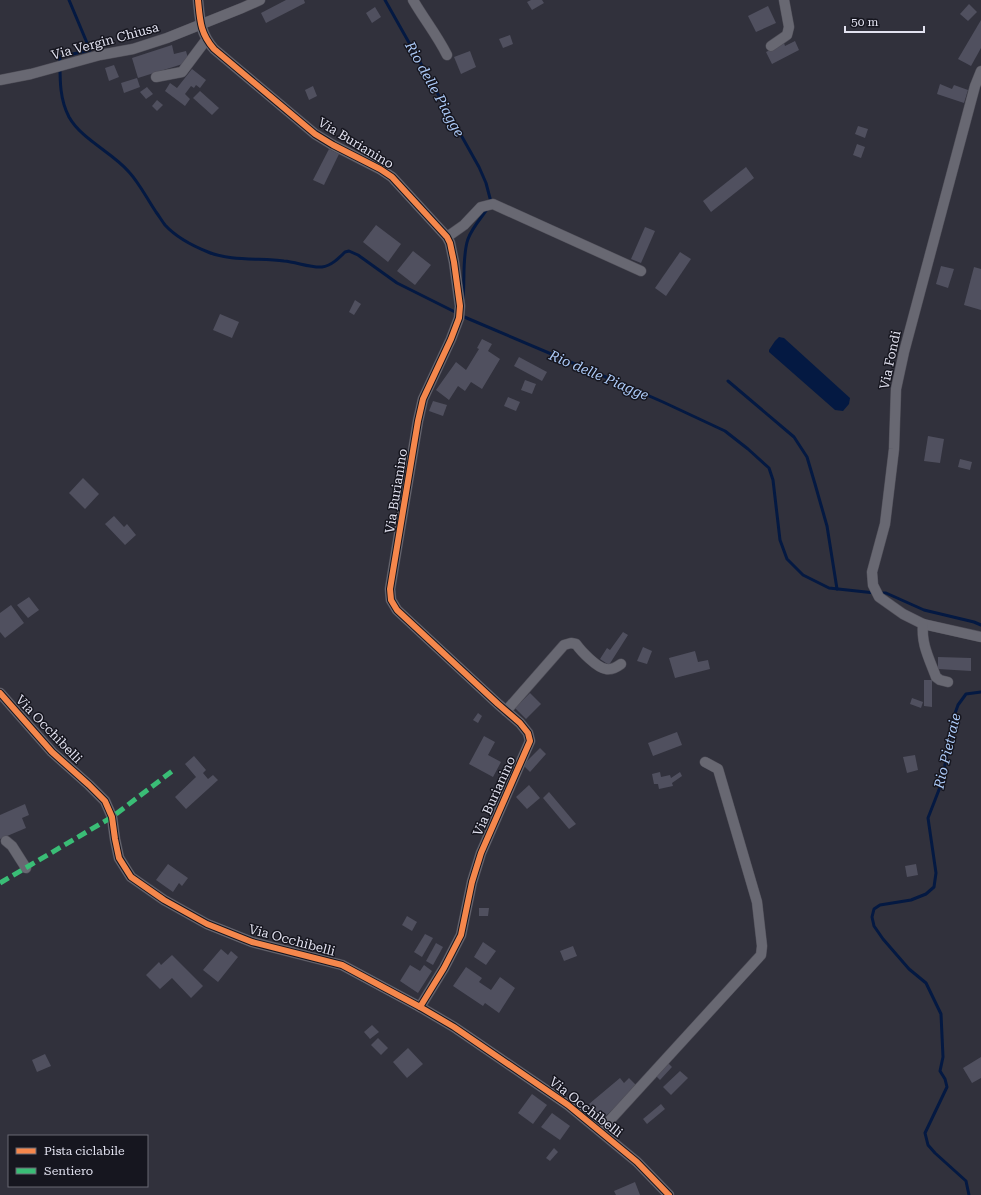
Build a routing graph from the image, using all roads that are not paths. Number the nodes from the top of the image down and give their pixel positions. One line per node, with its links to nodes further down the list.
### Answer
1 (198, 0): 5 (street, Via Burianino)
2 (260, 0): 5 (street, Via Vergin Chiusa)
3 (413, 0): 8 (street)
4 (784, 0): 7 (street)
5 (200, 24): 6 (street, Via Burianino); 11 (street, Via Vergin Chiusa)
6 (206, 40): 10 (street); 12 (street, Via Burianino)
7 (771, 46)
8 (447, 55)
9 (981, 71): 14 (street, Via Fondi)
10 (156, 77)
11 (0, 80)
12 (447, 237): 13 (street); 19 (street, Via Burianino)
13 (641, 271)
14 (924, 624): 15 (street, Via Fondi); 17 (street)
15 (981, 637)
16 (622, 664): 19 (street)
17 (948, 682)
18 (0, 693): 23 (street, Via Occhibelli)
19 (506, 711): 23 (street, Via Burianino)
20 (705, 762): 24 (street)
21 (6, 841): 22 (street)
22 (26, 868)
23 (420, 1007): 24 (street, Via Occhibelli)
24 (600, 1131): 25 (street, Via Occhibelli)
25 (669, 1195)

